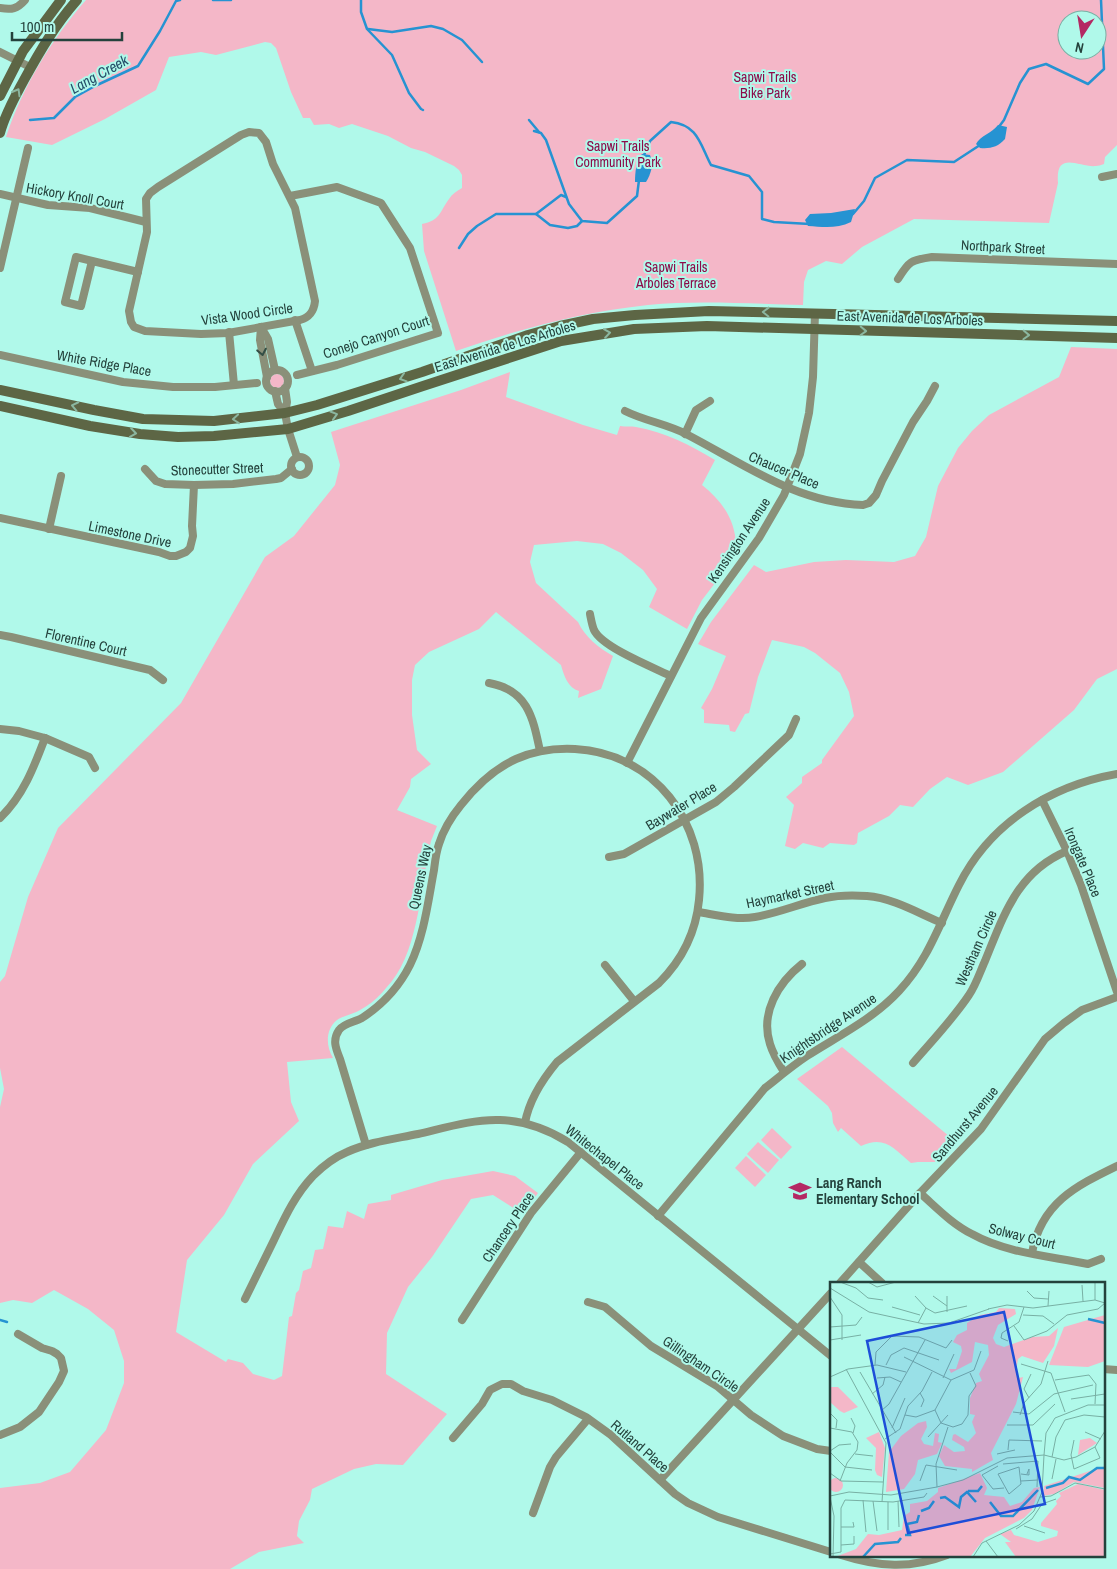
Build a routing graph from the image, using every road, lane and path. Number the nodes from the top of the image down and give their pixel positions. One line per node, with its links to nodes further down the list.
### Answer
1 (25, 0): 4 (street)
2 (61, 0): 6 (main road)
3 (77, 0): 7 (main road)
4 (0, 8)
5 (0, 52): 6 (street)
6 (18, 60): 7 (street); 8 (main road)
7 (30, 67): 9 (main road, one-way to 7)
8 (0, 96)
9 (0, 133)
10 (28, 148): 15 (street)
11 (1117, 174): 12 (street)
12 (1102, 177)
13 (0, 194): 15 (street, Hickory Knoll Court)
14 (290, 196): 16 (street, Vista Wood Circle); 23 (street, Vista Wood Circle); 31 (street, Conejo Canyon Court)
15 (16, 198): 16 (street, Hickory Knoll Court); 19 (street)
16 (146, 222): 20 (street, Vista Wood Circle)
17 (92, 261): 17 (street); 20 (street)
18 (1117, 264): 21 (street, Northpark Street)
19 (0, 268)
20 (138, 272): 27 (street, Vista Wood Circle)
21 (898, 278)
22 (815, 313): 24 (main road, East Avenida de Los Arboles); 26 (street, Kensington Avenue); 43 (main road, East Avenida de Los Arboles, one-way to 43)
23 (294, 320): 25 (street, Vista Wood Circle); 31 (street)
24 (1117, 321)
25 (261, 327): 27 (street, Vista Wood Circle); 30 (street); 33 (street, one-way to 33)
26 (814, 329): 28 (main road, East Avenida de Los Arboles, one-way to 28); 44 (main road, East Avenida de Los Arboles, one-way to 26); 53 (street, Kensington Avenue)
27 (229, 332): 35 (street)
28 (1117, 338)
29 (0, 355): 35 (street, White Ridge Place)
30 (274, 370): 33 (street); 37 (street)
31 (312, 371): 32 (street, Conejo Canyon Court)
32 (297, 374)
33 (267, 377): 39 (street)
34 (257, 383): 35 (street, White Ridge Place)
35 (234, 386)
36 (935, 386): 53 (street, Chaucer Place)
37 (285, 388): 39 (street); 43 (street)
38 (0, 390): 43 (main road, East Avenida de Los Arboles, one-way to 38)
39 (275, 391): 43 (street)
40 (710, 401): 45 (street)
41 (0, 406): 44 (main road, East Avenida de Los Arboles, one-way to 44)
42 (625, 412): 45 (street, Chaucer Place)
43 (285, 413): 44 (street)
44 (288, 429): 46 (street)
45 (685, 434): 53 (street, Chaucer Place)
46 (297, 457): 48 (street); 49 (street)
47 (145, 469): 52 (street, Stonecutter Street)
48 (292, 469): 49 (street); 51 (street, Stonecutter Street)
49 (299, 475): 51 (street)
50 (61, 476): 55 (street)
51 (276, 479): 52 (street, Stonecutter Street)
52 (194, 485): 55 (street, Limestone Drive)
53 (787, 488): 58 (street, Kensington Avenue)
54 (0, 518): 55 (street, Limestone Drive)
55 (49, 529)
56 (590, 614): 58 (street)
57 (0, 635): 59 (street, Florentine Court)
58 (670, 676): 65 (street, Kensington Avenue)
59 (163, 680)
60 (489, 683): 64 (street)
61 (796, 719): 70 (street, Baywater Place)
62 (0, 729): 63 (street)
63 (45, 738): 66 (street); 69 (street)
64 (540, 751): 65 (street, Queens Way); 83 (street, Queens Way)
65 (627, 763): 70 (street, Queens Way)
66 (95, 768)
67 (1117, 774): 68 (street, Knightsbridge Avenue)
68 (1042, 800): 71 (street, Irongate Place); 74 (street, Knightsbridge Avenue)
69 (0, 818)
70 (685, 819): 72 (street, Baywater Place); 73 (street, Queens Way)
71 (1067, 852): 77 (street, Irongate Place); 80 (street, Westham Circle)
72 (609, 857)
73 (698, 912): 74 (street, Haymarket Street); 79 (street, Queens Way)
74 (942, 923): 81 (street, Knightsbridge Avenue)
75 (802, 964): 81 (street)
76 (605, 965): 79 (street)
77 (1117, 992)
78 (1117, 997): 86 (street, Sandhurst Avenue)
79 (634, 1002): 82 (street, Queens Way)
80 (913, 1063)
81 (784, 1072): 87 (street, Knightsbridge Avenue)
82 (525, 1123): 83 (street, Whitechapel Place); 84 (street, Whitechapel Place)
83 (366, 1145): 94 (street, Whitechapel Place)
84 (581, 1152): 87 (street, Whitechapel Place); 96 (street, Chancery Place)
85 (1117, 1166): 88 (street)
86 (920, 1194): 88 (street, Solway Court); 90 (street, Sandhurst Avenue)
87 (658, 1216): 97 (street, Whitechapel Place)
88 (1032, 1253): 89 (street, Solway Court)
89 (1101, 1259)
90 (859, 1262): 91 (street, Sandhurst Avenue); 92 (street)
91 (841, 1282)
92 (881, 1282)
93 (830, 1294): 97 (street)
94 (246, 1299)
95 (588, 1302): 102 (street, Gillingham Circle)
96 (462, 1320)
97 (799, 1329): 99 (street, Whitechapel Place); 102 (street)
98 (18, 1334): 104 (street)
99 (830, 1355)
100 (1104, 1369): 101 (street)
101 (1117, 1370)
102 (734, 1401): 106 (street, Gillingham Circle); 107 (street)
103 (588, 1418): 105 (street, Rutland Place); 107 (street, Rutland Place); 108 (street)
104 (0, 1434)
105 (453, 1438)
106 (830, 1451)
107 (660, 1480): 109 (street, Rutland Place)
108 (533, 1513)
109 (830, 1552)
110 (844, 1556): 111 (street)
111 (944, 1556)

